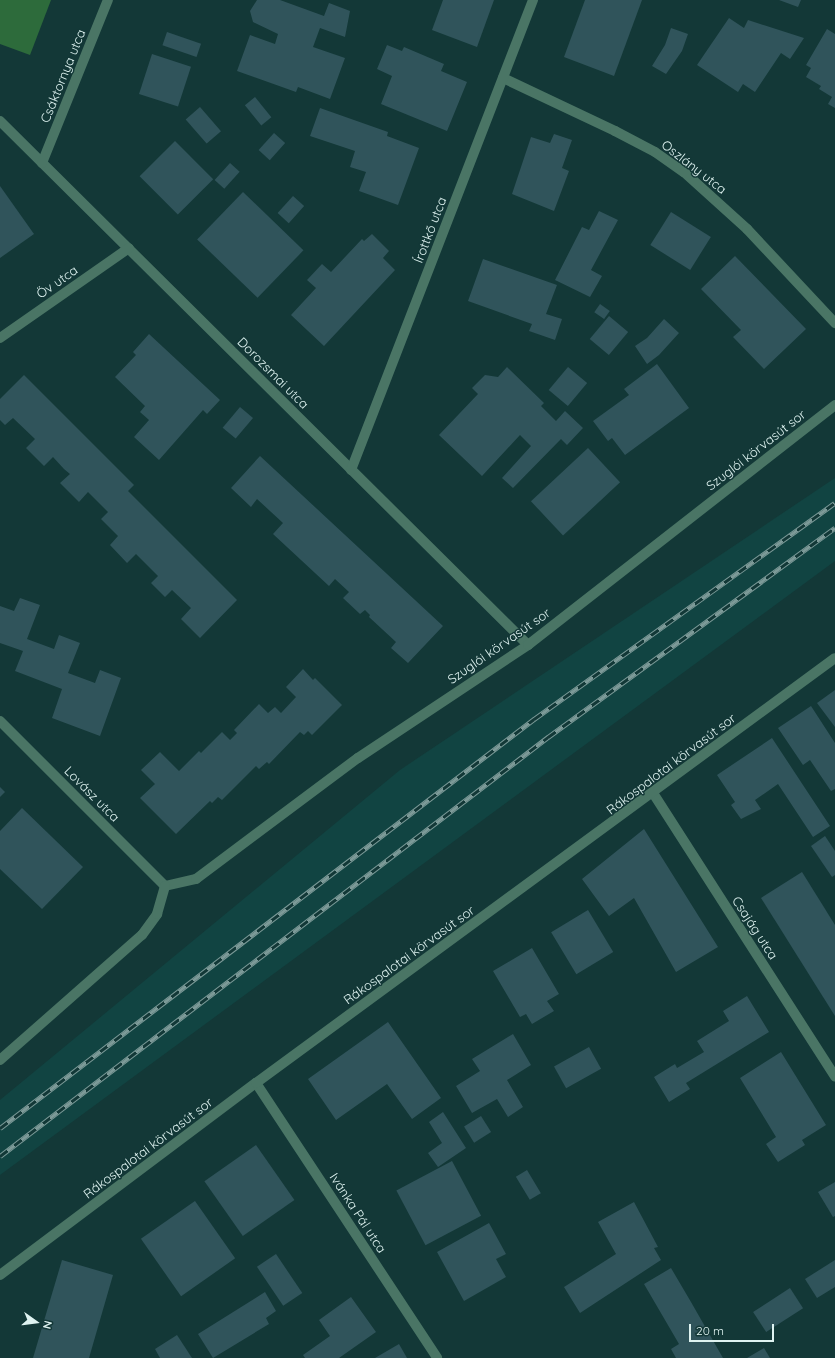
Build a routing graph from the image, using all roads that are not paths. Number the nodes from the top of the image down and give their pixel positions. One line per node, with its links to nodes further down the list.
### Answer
1 (108, 0): 5 (street, Csáktornya utca)
2 (533, 0): 3 (street, Írottkő utca)
3 (503, 78): 7 (street, Oszlány utca); 10 (street, Írottkő utca)
4 (0, 121): 5 (street, Dorozsmai utca)
5 (42, 163): 6 (street, Dorozsmai utca)
6 (129, 248): 8 (street, Öv utca); 10 (street, Dorozsmai utca)
7 (835, 323)
8 (0, 338)
9 (835, 405): 11 (street, Szuglói körvasút sor)
10 (352, 470): 11 (street, Dorozsmai utca)
11 (528, 645): 15 (street, Szuglói körvasút sor)
12 (835, 658): 14 (street, Rákospalotai körvasút sor)
13 (0, 721): 15 (street, Lovász utca)
14 (653, 793): 17 (street, Csajág utca); 18 (street, Rákospalotai körvasút sor)
15 (165, 886): 16 (street)
16 (0, 1060)
17 (835, 1077)
18 (256, 1083): 19 (street, Rákospalotai körvasút sor); 20 (street, Ivánka Pál utca)
19 (0, 1275)
20 (437, 1358)

